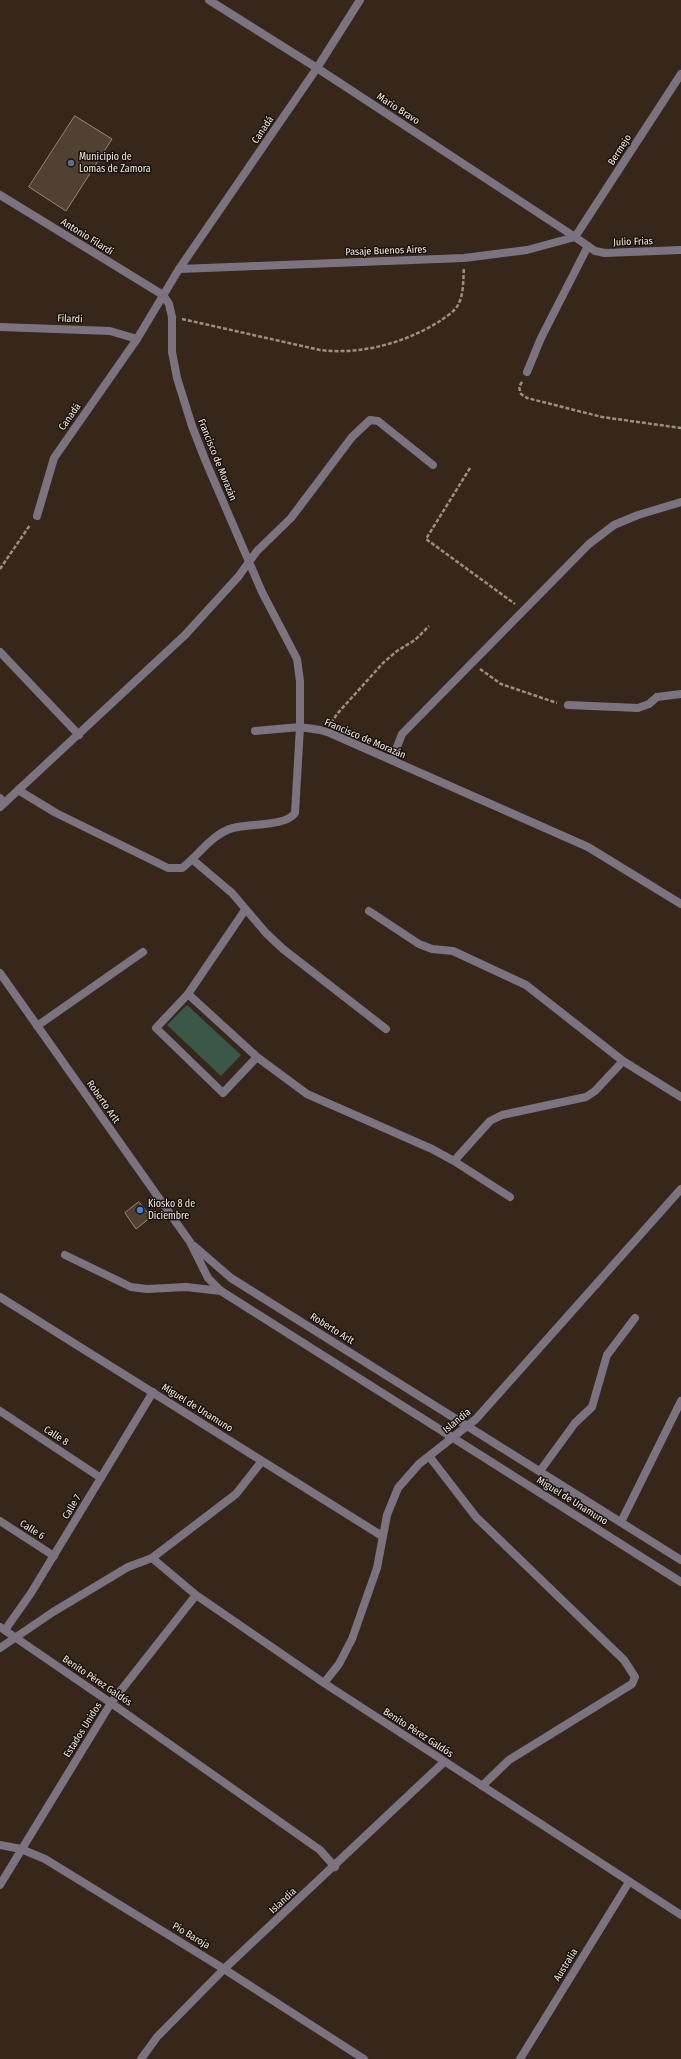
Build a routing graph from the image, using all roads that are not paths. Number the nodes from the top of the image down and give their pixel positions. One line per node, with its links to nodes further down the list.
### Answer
1 (209, 0): 3 (street, Mario Bravo)
2 (360, 0): 3 (street, Canadá)
3 (317, 68): 6 (street, Mario Bravo); 9 (street, Canadá)
4 (681, 74): 6 (street, Bermejo)
5 (0, 195): 10 (street, Antonio Filardi)
6 (575, 237): 7 (street); 9 (street, Pasaje Buenos Aires)
7 (588, 246): 8 (street, Julio Frias); 13 (street)
8 (681, 250)
9 (179, 269): 10 (street, Canadá)
10 (163, 296): 12 (street, Canadá); 17 (street, Francisco de Morazán)
11 (0, 327): 12 (street, Filardi)
12 (137, 339): 16 (street, Canadá)
13 (527, 372)
14 (433, 465): 17 (street)
15 (681, 502): 24 (street)
16 (37, 516)
17 (249, 560): 21 (street, Francisco de Morazán); 23 (street)
18 (0, 652): 23 (street)
19 (681, 694): 20 (street)
20 (568, 705)
21 (300, 727): 22 (street); 24 (street, Francisco de Morazán); 27 (street)
22 (255, 732)
23 (79, 735): 25 (street)
24 (392, 760): 28 (street, Francisco de Morazán)
25 (18, 790): 26 (street); 27 (street)
26 (1, 803)
27 (193, 860): 29 (street)
28 (681, 904)
29 (245, 910): 33 (street); 35 (street)
30 (369, 912): 37 (street)
31 (143, 952): 34 (street)
32 (0, 974): 34 (street, Roberto Arlt)
33 (188, 994): 36 (street); 36 (street)
34 (37, 1026): 42 (street, Roberto Arlt)
35 (386, 1029)
36 (257, 1057): 39 (street)
37 (623, 1061): 38 (street); 39 (street)
38 (681, 1097)
39 (454, 1161): 41 (street)
40 (681, 1189): 50 (street, Islandia)
41 (510, 1198)
42 (190, 1242): 44 (street, Roberto Arlt); 50 (street, Roberto Arlt)
43 (65, 1255): 44 (street)
44 (221, 1291): 51 (street, Roberto Arlt)
45 (0, 1297): 47 (street, Miguel de Unamuno)
46 (635, 1318): 54 (street)
47 (153, 1392): 53 (street, Miguel de Unamuno); 55 (street, Calle 7)
48 (681, 1401): 57 (street)
49 (0, 1411): 55 (street, Calle 8)
50 (469, 1426): 51 (street, Islandia); 54 (street, Miguel de Unamuno)
51 (452, 1437): 52 (street, Islandia); 62 (street, Miguel de Unamuno)
52 (429, 1456): 58 (street, Islandia); 70 (street)
53 (262, 1461): 58 (street, Miguel de Unamuno); 60 (street)
54 (540, 1471): 57 (street, Miguel de Unamuno)
55 (102, 1478): 59 (street, Calle 7)
56 (0, 1520): 59 (street, Calle 6)
57 (621, 1522): 61 (street, Miguel de Unamuno)
58 (382, 1536): 67 (street, Islandia)
59 (54, 1556): 64 (street, Calle 7)
60 (152, 1558): 63 (street, Benito Pérez Galdós); 65 (street)
61 (681, 1560)
62 (681, 1582)
63 (196, 1595): 67 (street, Benito Pérez Galdós); 68 (street, Estados Unidos)
64 (2, 1629): 65 (street, Benito Pérez Galdós)
65 (16, 1638): 66 (street); 68 (street, Benito Pérez Galdós)
66 (0, 1648)
67 (324, 1683): 69 (street, Benito Pérez Galdós)
68 (112, 1703): 72 (street, Estados Unidos); 73 (street, Benito Pérez Galdós)
69 (444, 1762): 70 (street, Benito Pérez Galdós); 73 (street, Islandia)
70 (482, 1786): 74 (street, Benito Pérez Galdós)
71 (0, 1845): 72 (street, Pío Baroja)
72 (21, 1849): 75 (street, Estados Unidos); 77 (street, Pío Baroja)
73 (335, 1866): 77 (street, Islandia)
74 (629, 1882): 76 (street, Benito Pérez Galdós); 80 (street, Australia)
75 (0, 1885)
76 (681, 1915)
77 (224, 1969): 78 (street, Islandia); 79 (street, Pío Baroja)
78 (141, 2059)
79 (364, 2059)
80 (520, 2059)

